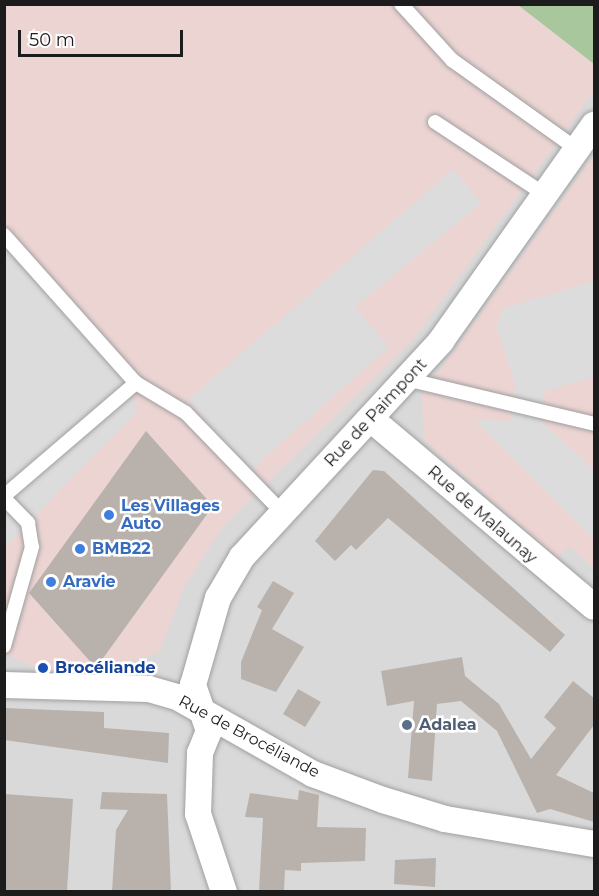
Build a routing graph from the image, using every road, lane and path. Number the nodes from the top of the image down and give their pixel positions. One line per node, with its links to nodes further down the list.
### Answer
1 (401, 4): 4 (lane)
2 (435, 122): 5 (lane)
3 (594, 125): 4 (street, Rue de Paimpont)
4 (577, 149): 5 (street, Rue de Paimpont)
5 (544, 194): 7 (street, Rue de Paimpont)
6 (4, 235): 8 (lane)
7 (410, 380): 9 (street, Rue de Paimpont); 10 (lane)
8 (136, 383): 11 (lane); 12 (lane)
9 (372, 420): 12 (street, Rue de Paimpont); 13 (street, Rue de Malaunay)
10 (594, 424)
11 (4, 497): 16 (lane)
12 (283, 513): 18 (street, Rue de Paimpont)
13 (564, 586): 14 (lane); 15 (street, Rue de Malaunay)
14 (594, 586)
15 (594, 608)
16 (4, 646)
17 (4, 685): 18 (street, Rue de Brocéliande)
18 (202, 711): 19 (street, Rue de Brocéliande); 20 (street, Rue de Paimpont)
19 (594, 844)
20 (224, 891)

